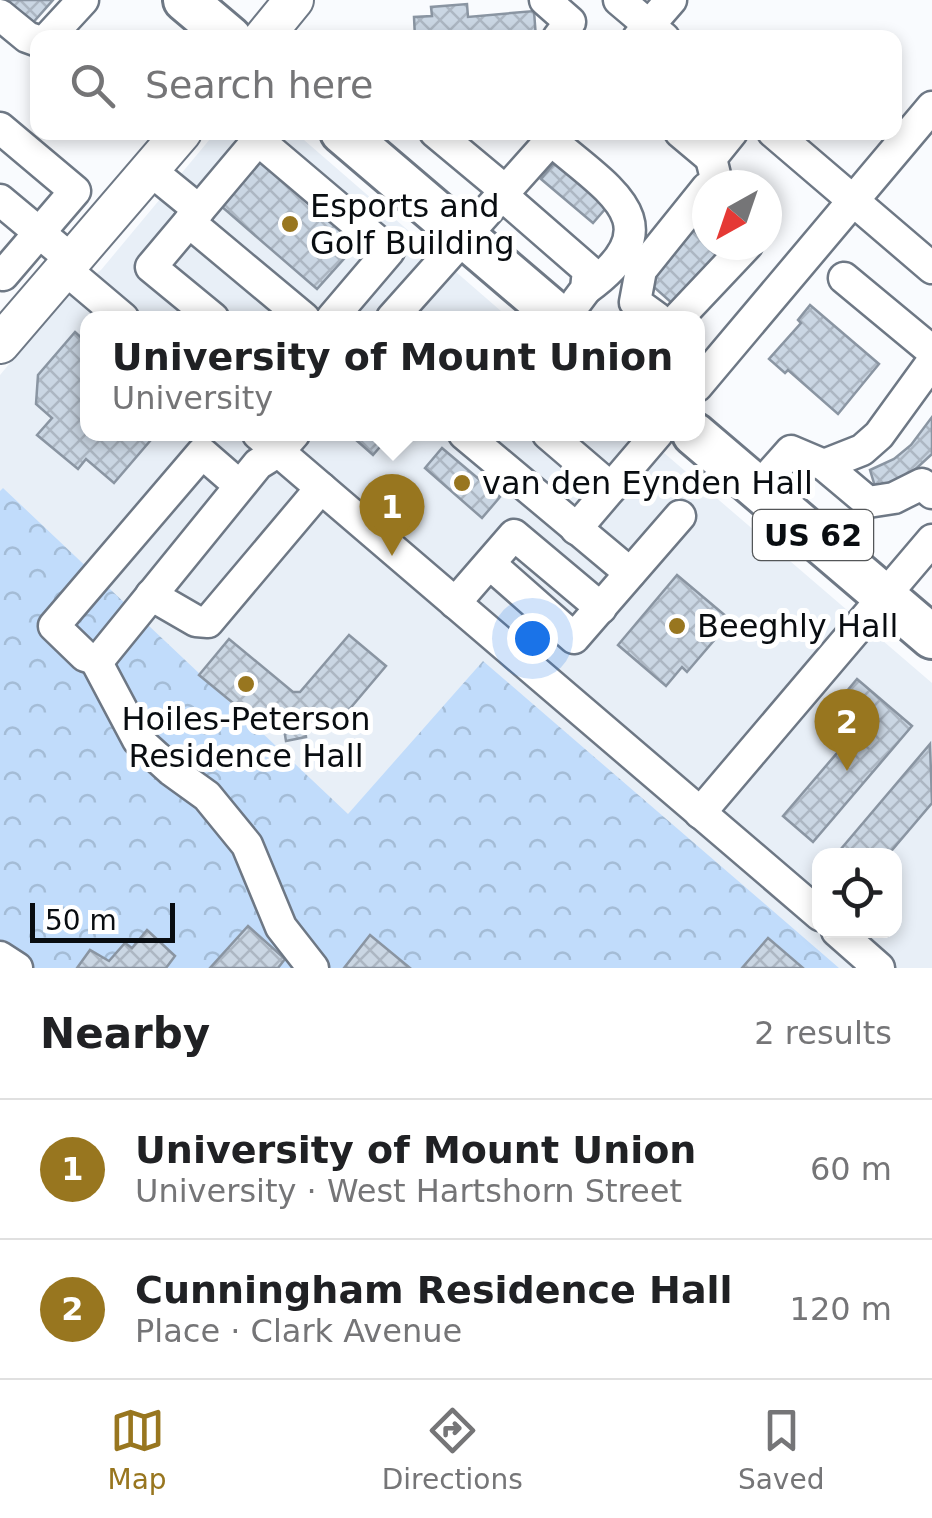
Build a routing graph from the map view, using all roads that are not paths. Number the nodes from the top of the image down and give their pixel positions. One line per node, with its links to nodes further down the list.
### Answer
1 (83, 0): 8 (street)
2 (185, 0): 9 (highway)
3 (294, 0): 10 (main road)
4 (545, 0): 11 (street)
5 (671, 0): 7 (street)
6 (0, 15): 12 (street)
7 (642, 19)
8 (55, 30)
9 (221, 30)
10 (270, 30)
11 (564, 30)
12 (30, 38)
13 (932, 107): 30 (street)
14 (0, 128): 33 (street)
15 (175, 140): 25 (main road)
16 (258, 140): 45 (street)
17 (258, 140): 32 (street)
18 (351, 140): 34 (highway)
19 (445, 140): 28 (street)
20 (550, 140): 28 (street)
21 (559, 140): 41 (street)
22 (686, 140): 26 (street)
23 (729, 140): 27 (street)
24 (783, 140): 30 (street)
25 (150, 170): 32 (street); 36 (main road)
26 (708, 170)
27 (719, 170)
28 (505, 194): 34 (street); 41 (street)
29 (0, 200): 33 (street)
30 (855, 201): 37 (street); 52 (street)
31 (692, 209): 47 (street)
32 (194, 216): 43 (street); 44 (street)
33 (39, 233): 36 (street); 38 (street)
34 (464, 237): 41 (highway); 46 (street)
35 (733, 260): 48 (street)
36 (68, 264): 40 (main road); 42 (street)
37 (932, 268)
38 (2, 273): 40 (street)
39 (844, 278): 50 (street)
40 (36, 302): 49 (main road)
41 (569, 309)
42 (116, 311)
43 (204, 311)
44 (296, 311)
45 (338, 311)
46 (398, 311)
47 (647, 311)
48 (685, 311)
49 (0, 344)
50 (932, 351)
51 (932, 362): 59 (street)
52 (705, 377)
53 (275, 441): 61 (street)
54 (279, 441): 62 (street)
55 (483, 441): 66 (street)
56 (556, 441): 63 (street)
57 (651, 441): 63 (street)
58 (702, 441): 64 (highway, US 62)
59 (824, 464): 60 (street); 64 (street)
60 (929, 483)
61 (240, 486): 69 (street); 73 (street)
62 (322, 488): 69 (street); 71 (street)
63 (611, 488): 66 (street)
64 (758, 488): 70 (highway, US 62)
65 (680, 516): 68 (street)
66 (576, 529): 68 (street)
67 (932, 540): 70 (street)
68 (630, 573): 71 (street)
69 (152, 595): 73 (street)
70 (885, 596): 72 (highway, US 62); 74 (street)
71 (456, 603): 74 (street)
72 (932, 637)
73 (96, 659): 77 (street)
74 (700, 813): 75 (street)
75 (812, 908)
76 (846, 938): 78 (street)
77 (313, 968)
78 (880, 968)

